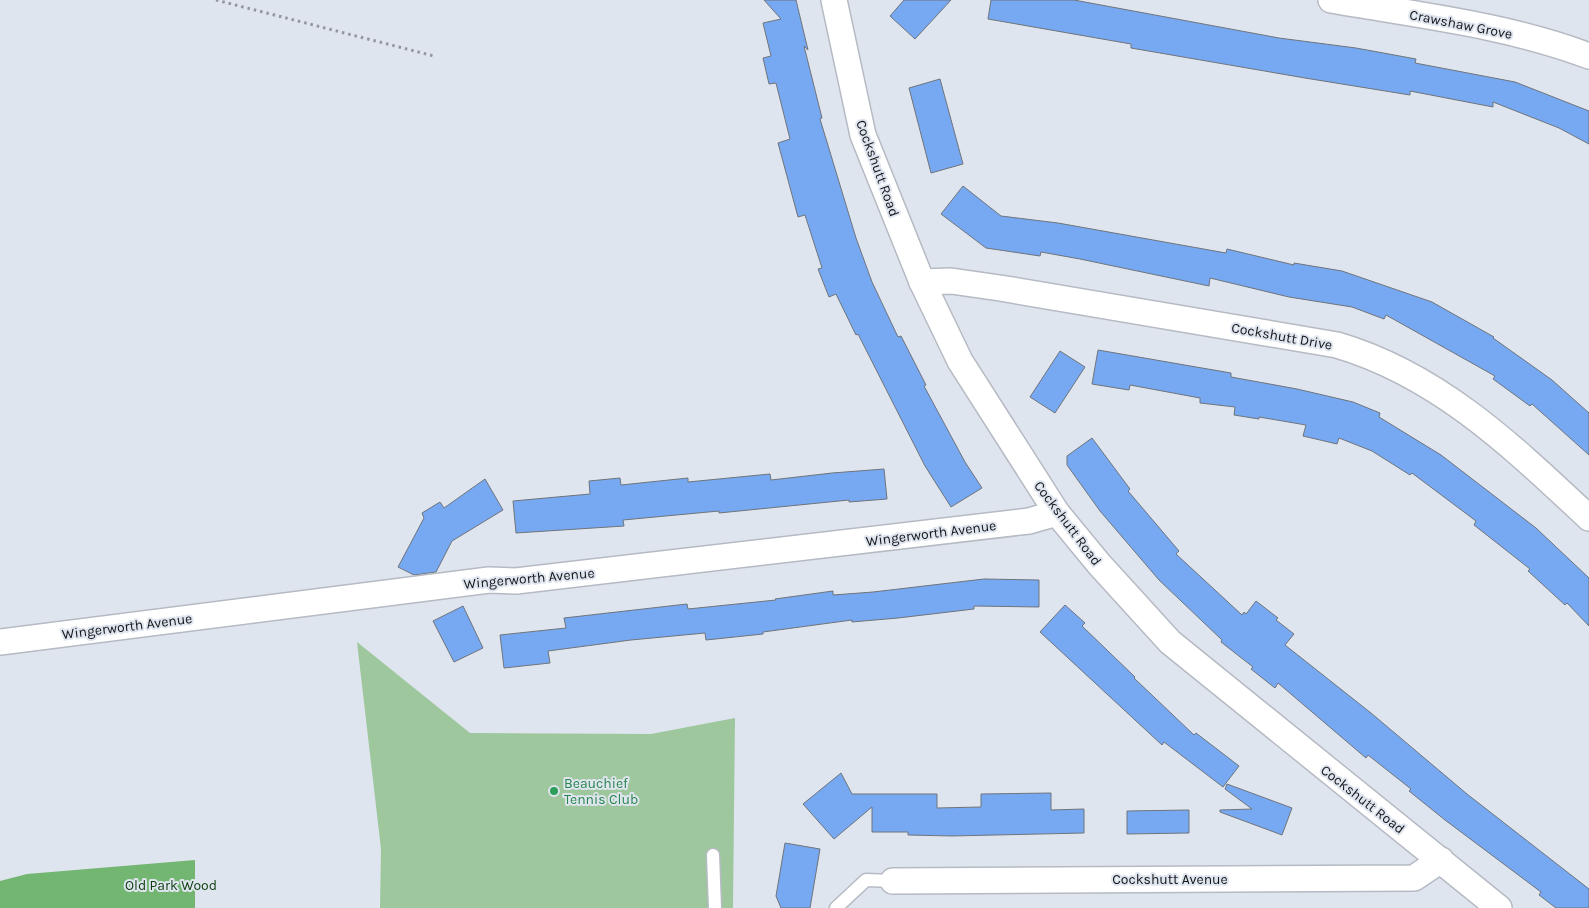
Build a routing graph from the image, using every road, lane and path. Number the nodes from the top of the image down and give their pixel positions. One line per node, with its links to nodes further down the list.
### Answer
1 (216, 0): 4 (path)
2 (834, 0): 6 (street, Cockshutt Road)
3 (1331, 0): 5 (street, Crawshaw Grove)
4 (434, 56)
5 (1589, 56)
6 (922, 282): 7 (street, Cockshutt Road); 8 (street, Cockshutt Drive)
7 (1057, 513): 9 (street, Wingerworth Avenue); 11 (street, Cockshutt Road)
8 (1589, 518)
9 (0, 642)
10 (713, 855): 13 (lane)
11 (1441, 860): 12 (street, Cockshutt Avenue); 15 (street, Cockshutt Road)
12 (893, 881): 14 (lane)
13 (715, 908)
14 (836, 908)
15 (1499, 908)

